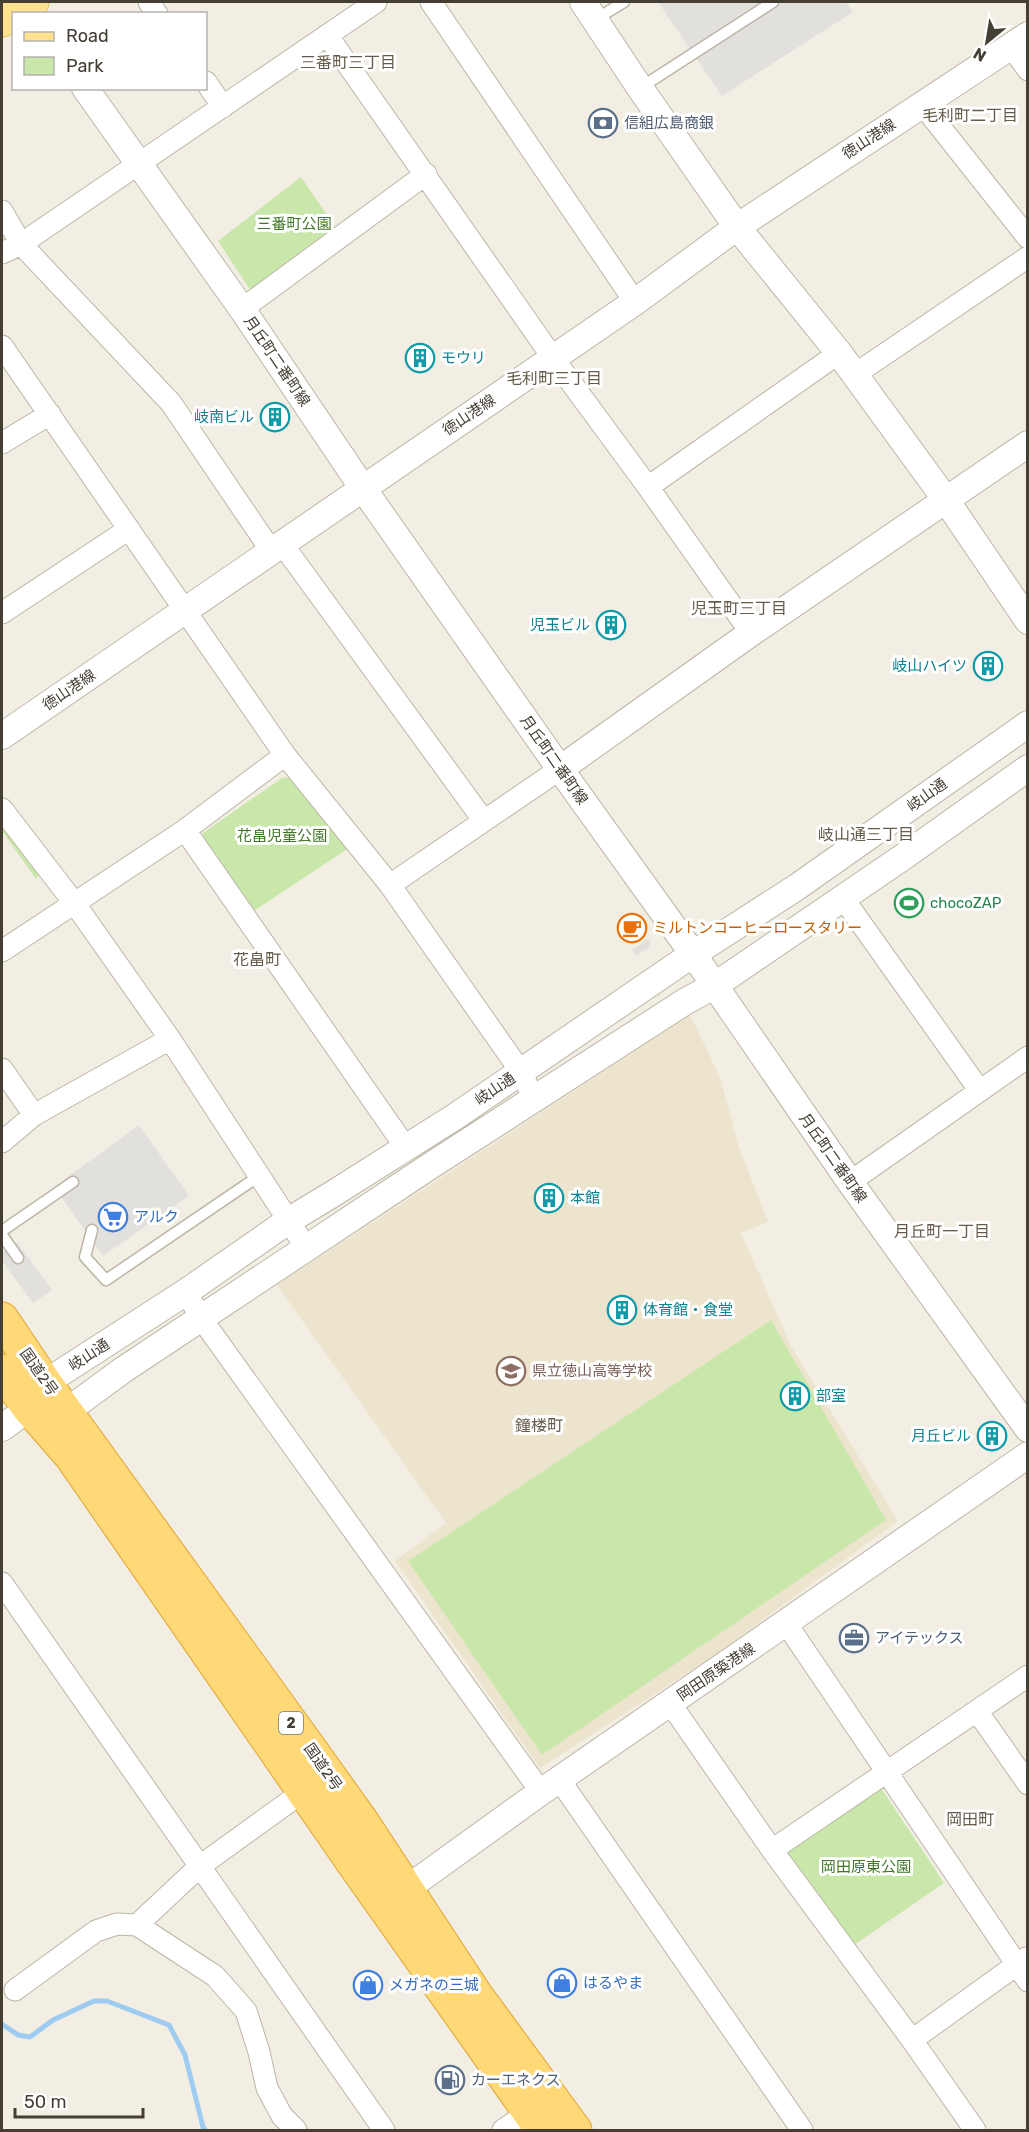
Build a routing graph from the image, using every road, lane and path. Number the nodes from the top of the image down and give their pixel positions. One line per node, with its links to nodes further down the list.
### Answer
1 (376, 2): 6 (street)
2 (431, 2): 22 (street)
3 (624, 2): 5 (lane)
4 (773, 2): 10 (lane)
5 (590, 10): 10 (street)
6 (327, 35): 13 (street); 15 (street)
7 (1019, 40): 8 (street); 12 (street, 徳山港線)
8 (1028, 70)
9 (207, 83): 13 (street)
10 (640, 88): 17 (street)
11 (86, 90): 14 (street, 月丘町二番町線)
12 (922, 104): 17 (street, 徳山港線); 18 (street)
13 (223, 107): 14 (street)
14 (138, 164): 19 (street); 23 (street, 月丘町二番町線)
15 (426, 174): 23 (street); 26 (street)
16 (2, 211): 19 (street)
17 (737, 226): 22 (street, 徳山港線); 25 (street)
18 (1028, 238)
19 (21, 244): 20 (street); 35 (street)
20 (2, 253)
21 (1028, 257): 27 (street)
22 (635, 302): 26 (street, 徳山港線)
23 (242, 309): 31 (street, 月丘町二番町線)
24 (2, 346): 28 (street)
25 (839, 353): 27 (street); 32 (street)
26 (553, 358): 31 (street, 徳山港線); 32 (street)
27 (854, 375): 33 (street)
28 (50, 414): 29 (street); 34 (street)
29 (2, 444)
30 (1028, 444): 33 (street)
31 (362, 487): 35 (street, 徳山港線); 44 (street, 月丘町二番町線)
32 (648, 487): 39 (street)
33 (946, 500): 38 (street); 39 (street)
34 (129, 529): 36 (street); 37 (street)
35 (278, 548): 36 (street, 徳山港線); 46 (street)
36 (186, 610): 41 (street, 徳山港線); 42 (street)
37 (2, 613)
38 (1028, 621)
39 (751, 633): 44 (street)
40 (1028, 724): 52 (street, 岐山通)
41 (2, 736)
42 (285, 755): 47 (street); 48 (street)
43 (1028, 768): 49 (street, 岐山通)
44 (560, 769): 46 (street); 52 (street, 月丘町二番町線)
45 (2, 809): 50 (street)
46 (484, 821): 48 (street)
47 (185, 830): 50 (street); 62 (street)
48 (390, 885): 57 (street)
49 (843, 898): 53 (street, 岐山通); 58 (street)
50 (75, 904): 51 (street); 54 (street)
51 (2, 951)
52 (693, 954): 53 (street, 月丘町二番町線); 57 (street, 岐山通)
53 (714, 986): 59 (street, 岐山通); 65 (street, 月丘町二番町線)
54 (170, 1040): 60 (street); 63 (street)
55 (1028, 1057): 58 (street)
56 (2, 1069): 60 (street)
57 (521, 1072): 59 (street); 62 (street, 岐山通)
58 (980, 1091): 65 (street)
59 (534, 1099): 69 (street, 岐山通)
60 (34, 1115): 61 (street)
61 (2, 1142)
62 (406, 1148): 66 (street, 岐山通)
63 (259, 1176): 66 (street); 67 (lane)
64 (73, 1182): 68 (lane)
65 (850, 1182): 78 (street, 月丘町二番町線)
66 (288, 1221): 69 (street); 71 (street, 岐山通)
67 (92, 1230)
68 (2, 1233): 70 (lane)
69 (307, 1249): 72 (street, 岐山通)
70 (18, 1258)
71 (186, 1292): 72 (street); 75 (street, 岐山通)
72 (201, 1318): 76 (street, 岐山通); 87 (street)
73 (2, 1319): 75 (highway, 国道2号 / 2)
74 (2, 1371): 75 (highway, 国道2号 / 2)
75 (37, 1395): 76 (highway, 国道2号 / 2); 77 (street, 岐山通); 88 (highway, 国道2号 / 2)
76 (67, 1411): 91 (highway, 国道2号 / 2)
77 (2, 1428)
78 (1028, 1429)
79 (1028, 1455): 81 (street, 岡田原築港線)
80 (2, 1582): 90 (street)
81 (786, 1623): 83 (street, 岡田原築港線); 85 (street)
82 (1028, 1676): 84 (street)
83 (670, 1703): 87 (street, 岡田原築港線); 89 (street)
84 (977, 1711): 85 (street); 86 (street)
85 (886, 1774): 89 (street); 93 (street)
86 (1028, 1784)
87 (550, 1785): 91 (street, 岡田原築港線); 101 (street)
88 (304, 1791): 90 (street); 96 (highway, 国道2号 / 2)
89 (772, 1850): 95 (street)
90 (200, 1866): 92 (street); 98 (street)
91 (405, 1890): 100 (highway, 国道2号 / 2)
92 (137, 1924): 94 (street); 97 (street)
93 (1024, 1968): 95 (street)
94 (15, 1990)
95 (912, 2040): 102 (street)
96 (536, 2121): 99 (street)
97 (296, 2130)
98 (384, 2130)
99 (503, 2130)
100 (575, 2130)
101 (802, 2130)
102 (975, 2130)

